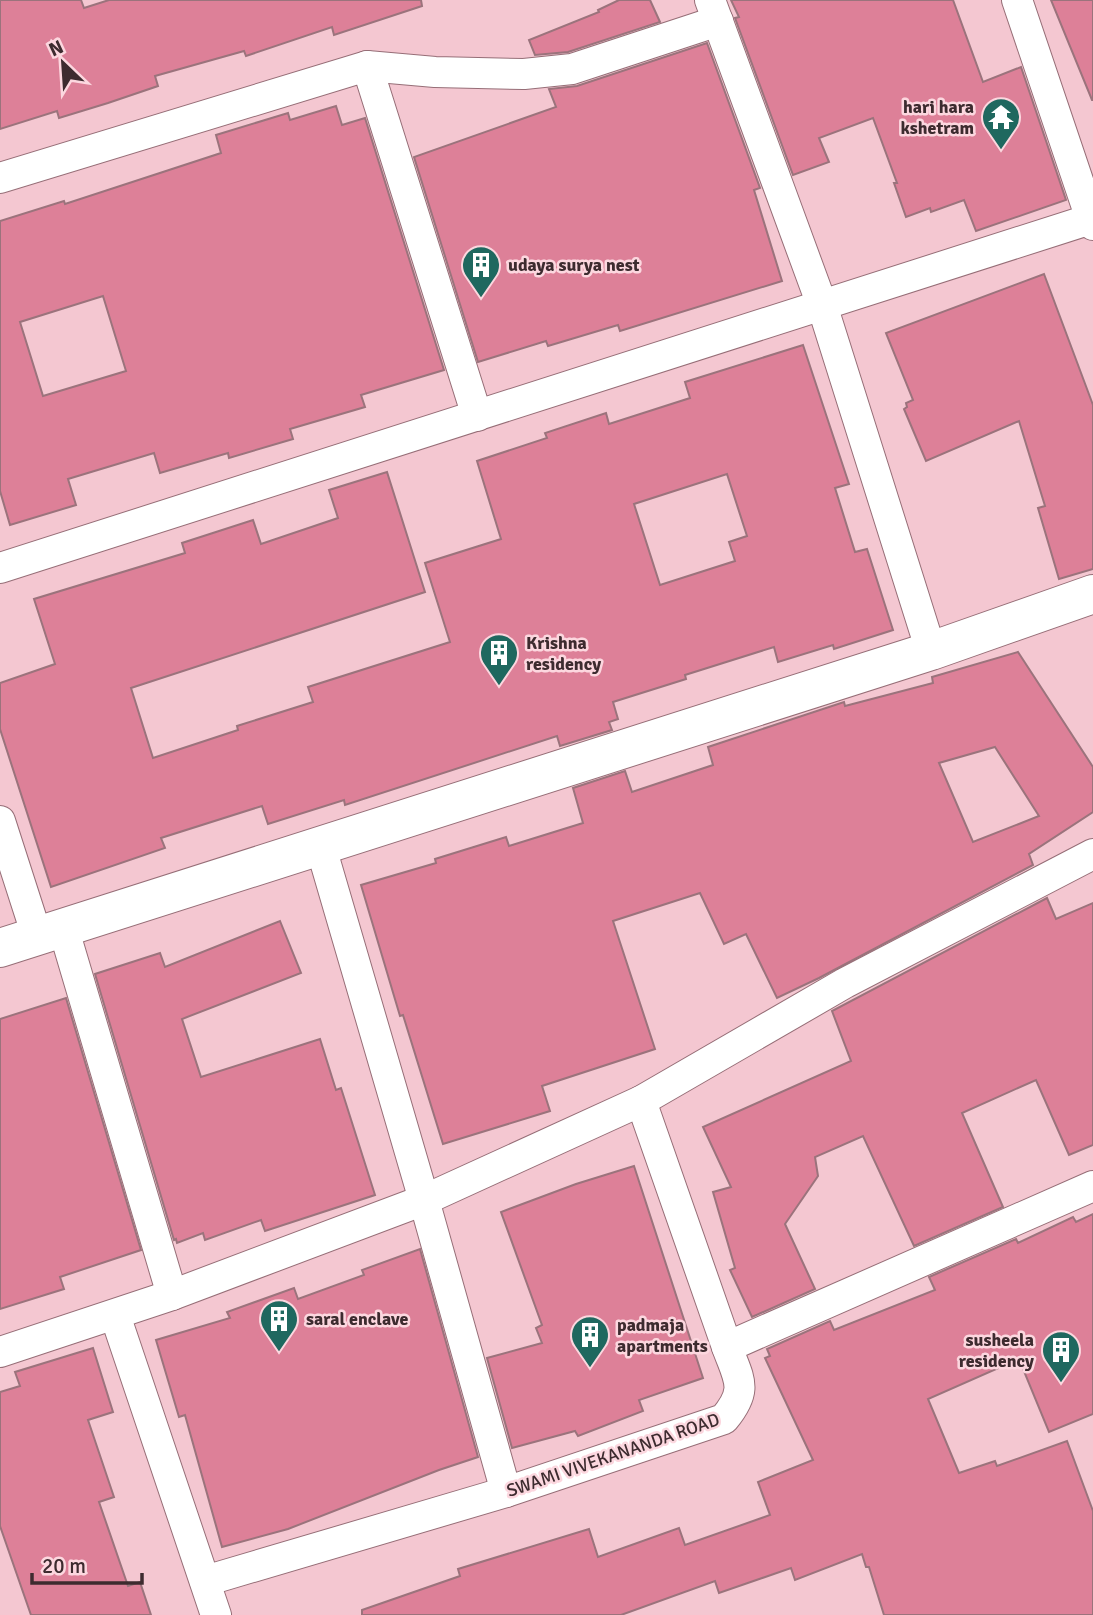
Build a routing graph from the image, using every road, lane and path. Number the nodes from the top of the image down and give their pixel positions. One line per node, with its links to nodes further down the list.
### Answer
1 (1017, 0): 5 (street)
2 (714, 11): 3 (street); 6 (street)
3 (367, 66): 4 (street); 7 (street)
4 (0, 178)
5 (1092, 222): 6 (street)
6 (822, 305): 7 (street); 10 (street)
7 (477, 416): 8 (street)
8 (0, 568)
9 (1093, 594): 10 (street)
10 (931, 651): 12 (street)
11 (0, 821): 14 (street)
12 (320, 844): 14 (street); 18 (street)
13 (1093, 854): 16 (street)
14 (50, 931): 15 (street); 19 (street)
15 (0, 948)
16 (641, 1101): 18 (street); 21 (street)
17 (1093, 1186): 21 (street)
18 (424, 1200): 19 (street); 23 (street)
19 (172, 1295): 20 (street)
20 (115, 1315): 22 (street); 24 (street)
21 (727, 1347): 23 (street, SWAMI VIVEKANANDA ROAD)
22 (0, 1352)
23 (506, 1492): 24 (street, SWAMI VIVEKANANDA ROAD)
24 (205, 1581): 25 (street)
25 (216, 1615)

